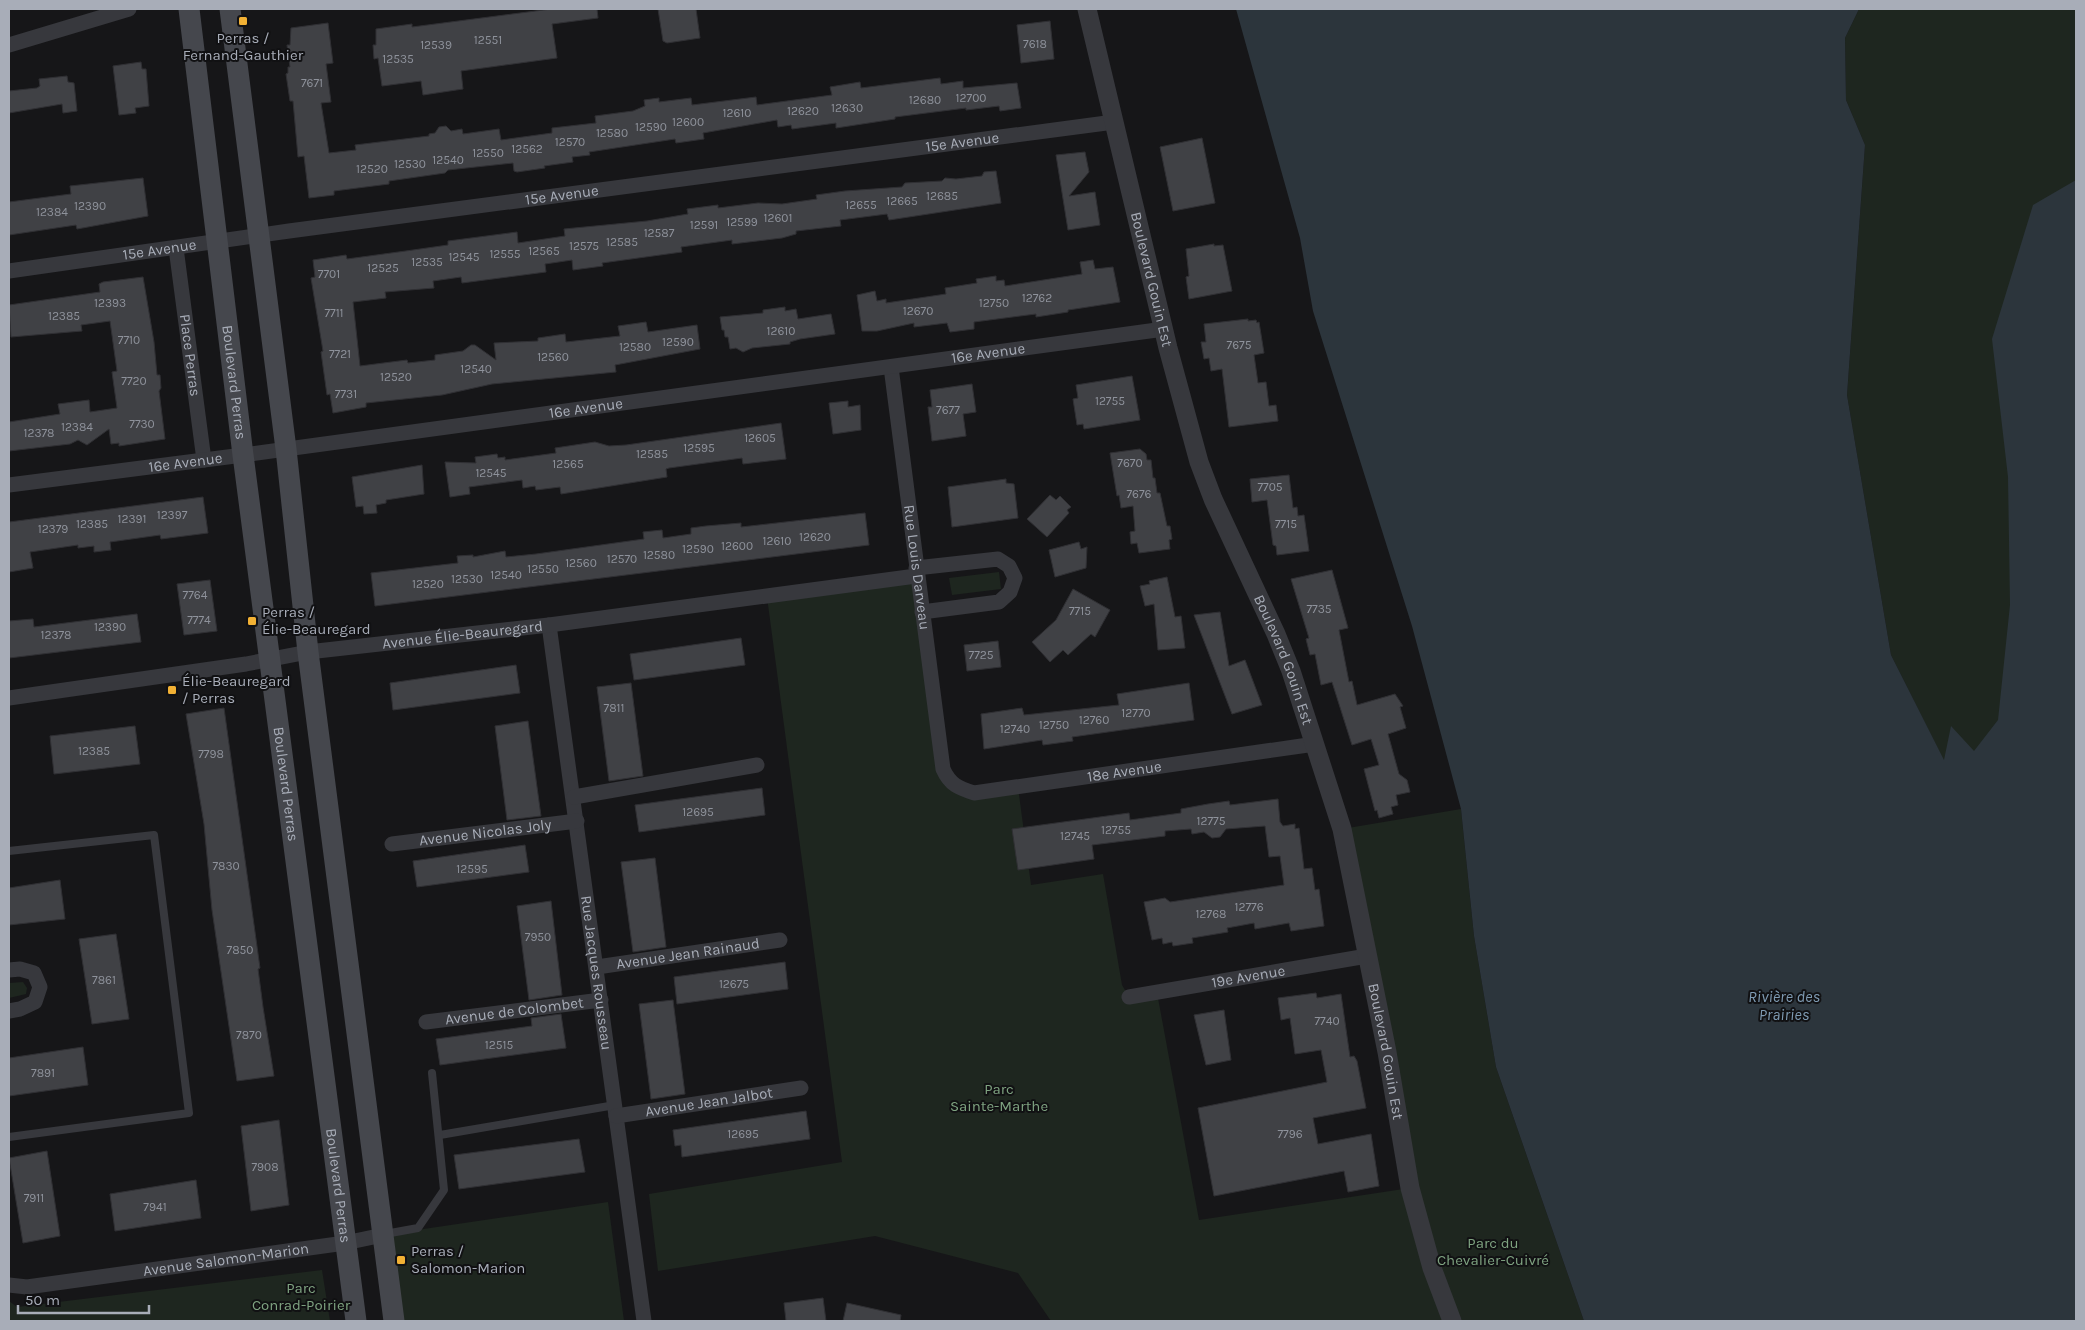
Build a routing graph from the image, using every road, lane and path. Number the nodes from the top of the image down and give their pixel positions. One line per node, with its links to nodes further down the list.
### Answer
1 (129, 9): 5 (street)
2 (189, 9): 8 (main road, Boulevard Perras)
3 (230, 9): 7 (main road)
4 (1087, 9): 6 (street, Boulevard Gouin Est)
5 (9, 45)
6 (1114, 122): 7 (street, 15e Avenue); 11 (street, Boulevard Gouin Est)
7 (259, 236): 8 (street, 15e Avenue); 13 (main road)
8 (218, 241): 9 (street, 15e Avenue); 14 (main road, Boulevard Perras)
9 (176, 248): 10 (street, 15e Avenue); 15 (street, Place Perras)
10 (9, 271)
11 (1164, 329): 12 (street, 16e Avenue); 23 (street, Boulevard Gouin Est)
12 (891, 367): 13 (street, 16e Avenue); 17 (street, Rue Louis Darveau)
13 (286, 449): 14 (street, 16e Avenue); 20 (main road)
14 (243, 456): 15 (street, 16e Avenue); 21 (main road, Boulevard Perras)
15 (204, 460): 16 (street, 16e Avenue)
16 (9, 485)
17 (916, 572): 18 (street, Rue Louis Darveau); 18 (street, Avenue Élie-Beauregard); 19 (street, Avenue Élie-Beauregard)
18 (922, 612): 25 (street, Rue Louis Darveau)
19 (549, 625): 20 (street, Avenue Élie-Beauregard); 26 (street, Rue Jacques Rousseau)
20 (308, 652): 21 (street, Avenue Élie-Beauregard); 43 (main road)
21 (270, 660): 22 (street, Avenue Élie-Beauregard); 44 (main road, Boulevard Perras)
22 (9, 698)
23 (1315, 744): 25 (street, 18e Avenue); 31 (street, Boulevard Gouin Est)
24 (757, 765): 26 (street)
25 (943, 769)
26 (574, 796): 27 (street, Rue Jacques Rousseau)
27 (577, 820): 28 (street, Avenue Nicolas Joly); 32 (street, Rue Jacques Rousseau)
28 (392, 844)
29 (9, 851): 42 (lane)
30 (780, 940): 32 (street, Avenue Jean Rainaud)
31 (1368, 956): 34 (street, 19e Avenue); 49 (street, Boulevard Gouin Est)
32 (597, 967): 35 (street, Rue Jacques Rousseau)
33 (9, 970): 36 (street)
34 (1129, 997)
35 (601, 1000): 37 (street, Avenue de Colombet); 40 (street, Rue Jacques Rousseau)
36 (9, 1011)
37 (426, 1022)
38 (432, 1073): 41 (lane)
39 (801, 1088): 40 (street, Avenue Jean Jalbot)
40 (615, 1111): 41 (lane); 48 (street, Rue Jacques Rousseau)
41 (440, 1135): 43 (lane)
42 (9, 1137)
43 (383, 1235): 44 (street, Avenue Salomon-Marion); 47 (main road)
44 (345, 1243): 45 (street, Avenue Salomon-Marion); 46 (main road, Boulevard Perras)
45 (9, 1285)
46 (356, 1321)
47 (394, 1321)
48 (644, 1321)
49 (1452, 1321)

